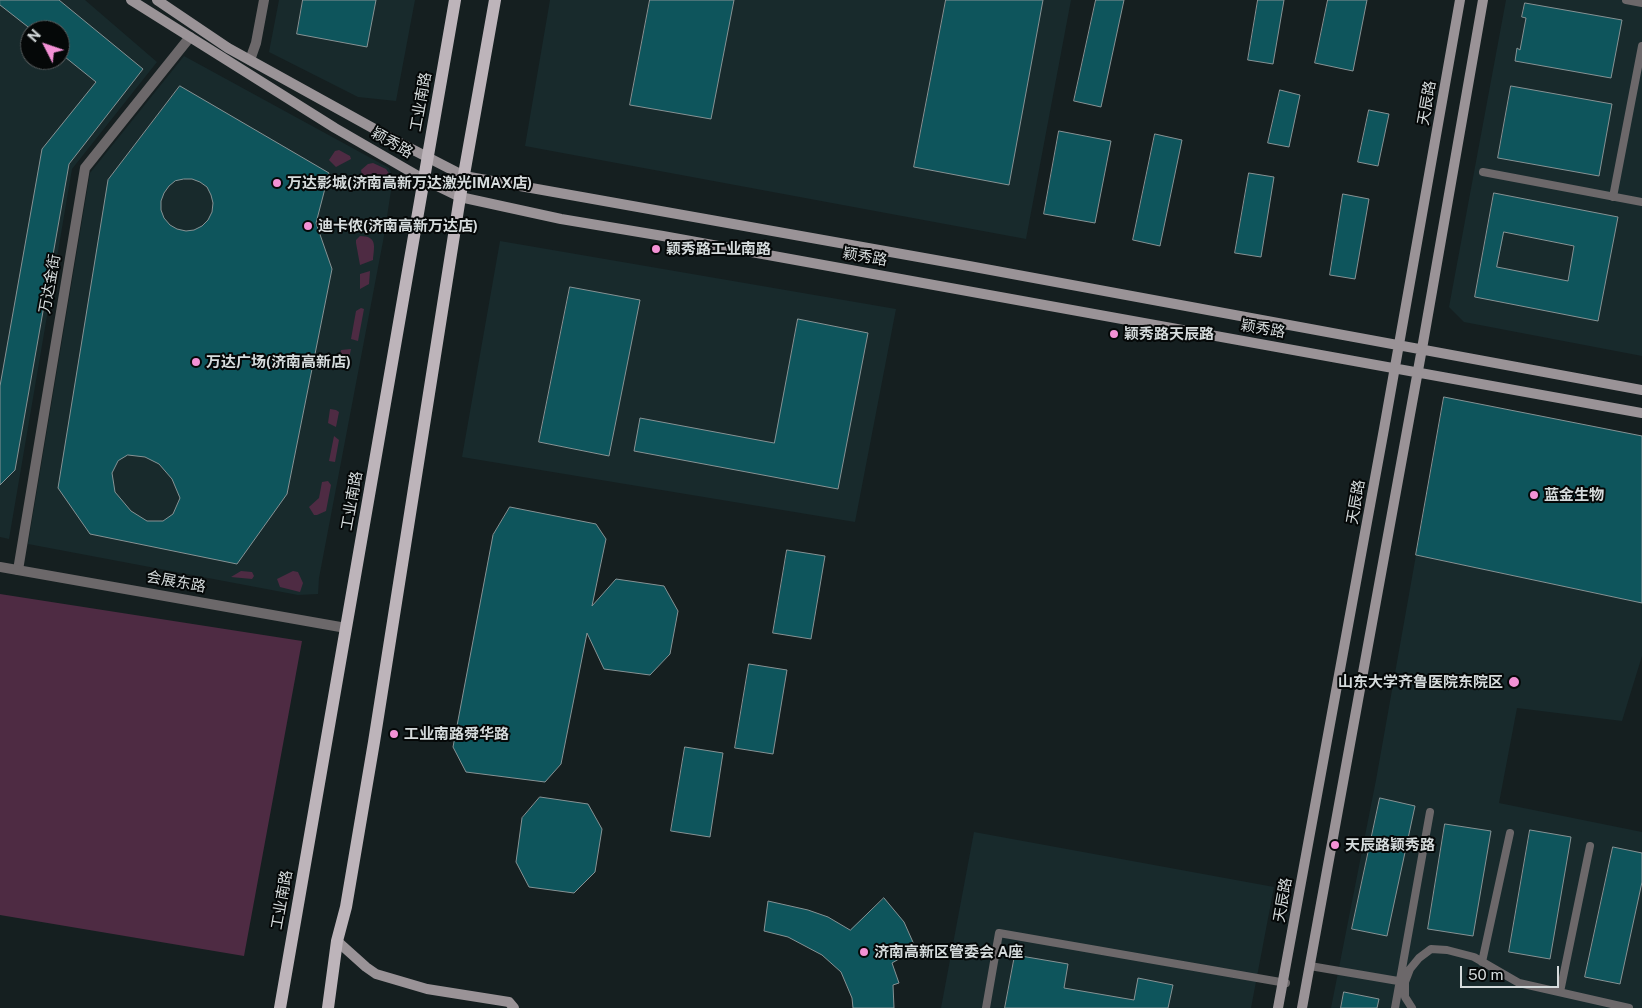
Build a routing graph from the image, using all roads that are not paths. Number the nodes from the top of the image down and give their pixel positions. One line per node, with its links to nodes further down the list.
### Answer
1 (131, 0): 10 (main road, 颖秀路)
2 (156, 0): 12 (main road, 颖秀路)
3 (264, 0): 12 (street)
4 (455, 0): 13 (main road, 工业南路)
5 (495, 0): 15 (main road)
6 (1460, 0): 20 (main road, 天辰路)
7 (1483, 0): 21 (main road)
8 (1626, 0): 9 (lane)
9 (1642, 3)
10 (190, 37): 16 (main road, 颖秀路); 27 (street, 万达金街)
11 (1642, 46): 18 (lane)
12 (250, 60): 13 (main road, 颖秀路)
13 (428, 158): 15 (main road, 颖秀路); 16 (main road, 工业南路)
14 (1483, 172): 18 (lane)
15 (464, 176): 17 (main road); 20 (main road, 颖秀路)
16 (425, 180): 17 (main road, 颖秀路); 28 (main road, 工业南路)
17 (460, 197): 22 (main road, 颖秀路); 32 (main road)
18 (1613, 197): 19 (lane)
19 (1642, 202)
20 (1399, 346): 21 (main road, 颖秀路); 22 (main road, 天辰路)
21 (1422, 350): 23 (main road); 24 (main road, 颖秀路)
22 (1395, 368): 23 (main road, 颖秀路); 36 (main road, 天辰路)
23 (1418, 373): 25 (main road, 颖秀路); 34 (main road)
24 (1642, 390)
25 (1642, 413)
26 (0, 567): 27 (street, 会展东路)
27 (18, 570): 28 (street, 会展东路)
28 (346, 628): 38 (main road, 工业南路)
29 (1430, 812): 35 (lane)
30 (1510, 833): 33 (lane)
31 (1590, 846): 37 (lane)
32 (337, 941): 39 (main road); 40 (main road)
33 (1482, 962): 35 (lane); 37 (lane)
34 (1310, 966): 35 (lane); 43 (main road)
35 (1402, 982): 44 (lane); 45 (lane)
36 (1284, 983): 41 (lane); 42 (main road, 天辰路)
37 (1560, 992): 46 (lane)
38 (280, 1008)
39 (328, 1008)
40 (514, 1008)
41 (986, 1008)
42 (1278, 1008)
43 (1302, 1008)
44 (1395, 1008)
45 (1412, 1008)
46 (1629, 1008)

